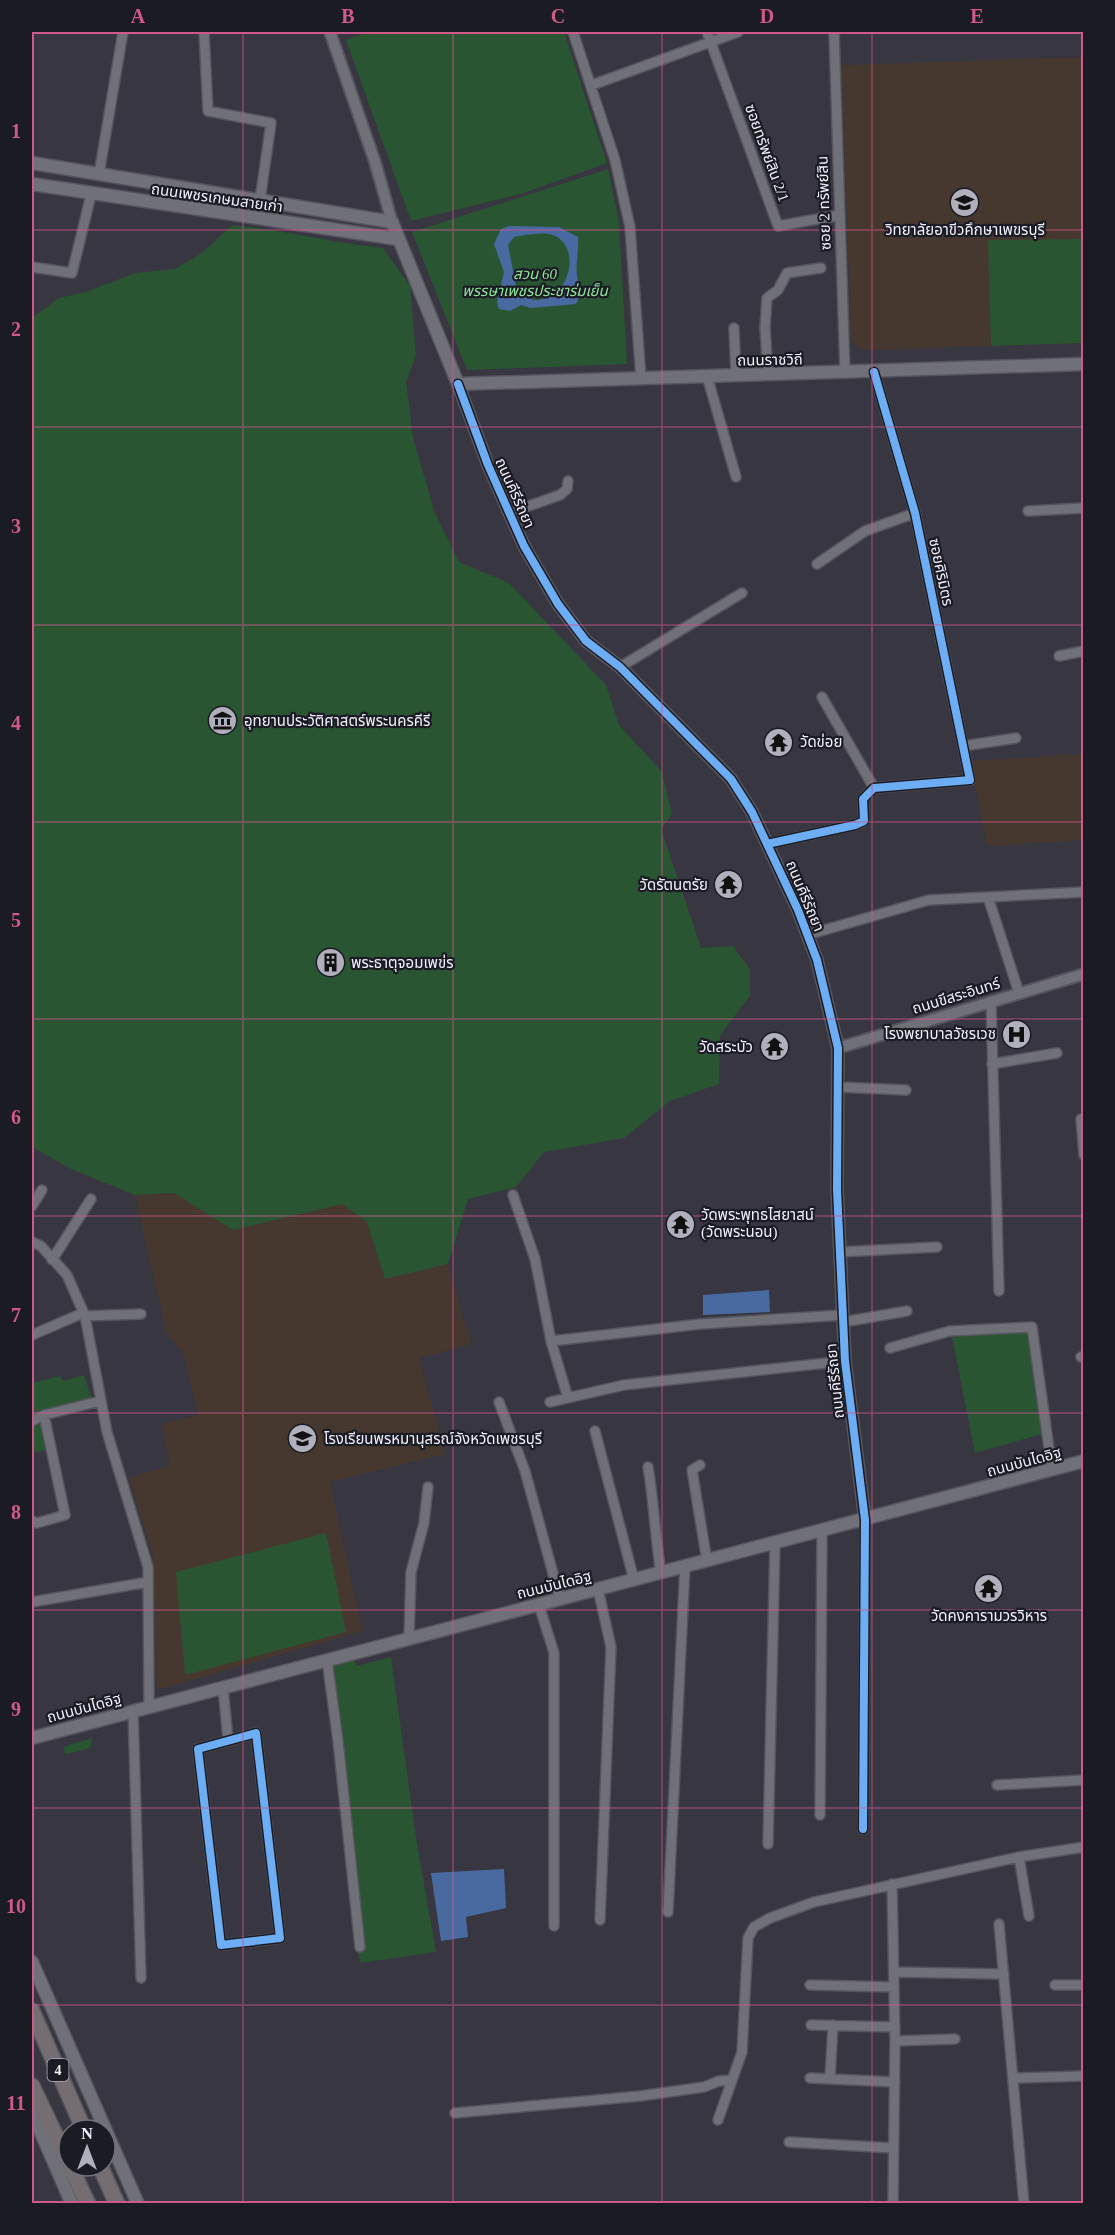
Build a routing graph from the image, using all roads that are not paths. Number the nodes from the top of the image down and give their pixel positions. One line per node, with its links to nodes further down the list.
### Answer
1 (123, 32): 11 (street)
2 (204, 32): 14 (street)
3 (330, 32): 16 (street, ถนนคีรีรัถยา)
4 (573, 32): 9 (street)
5 (707, 32): 8 (street, ซอยทรัพย์สิน 2/1)
6 (738, 32): 8 (street)
7 (834, 32): 15 (street, ซอย 2 ทรัพย์สิน)
8 (711, 41): 9 (street); 15 (street, ซอยทรัพย์สิน 2/1)
9 (592, 85): 27 (street)
10 (32, 163): 11 (main road, ถนนเพชรเกษมสายเก่า)
11 (99, 174): 14 (main road, ถนนเพชรเกษมสายเก่า)
12 (32, 184): 13 (main road, ถนนเพชรเกษมสายเก่า)
13 (91, 195): 17 (main road, ถนนเพชรเกษมสายเก่า); 18 (street)
14 (260, 200): 16 (main road, ถนนเพชรเกษมสายเก่า)
15 (840, 215): 23 (street, ซอย 2 ทรัพย์สิน)
16 (392, 222): 17 (main road, ถนนคีรีรัถยา)
17 (398, 239): 28 (main road, ถนนคีรีรัถยา)
18 (32, 267)
19 (821, 268): 25 (street)
20 (734, 328): 24 (street)
21 (1083, 364): 22 (main road, ถนนราชวิถี)
22 (874, 372): 23 (main road, ถนนราชวิถี); 34 (street, ซอยศิริมิตร)
23 (845, 373): 25 (main road, ถนนราชวิถี)
24 (736, 375): 25 (main road, ถนนราชวิถี); 26 (main road, ถนนราชวิถี)
25 (768, 375)
26 (707, 376): 27 (main road, ถนนราชวิถี); 29 (street)
27 (641, 379): 28 (main road, ถนนราชวิถี)
28 (458, 384): 33 (street, ถนนคีรีรัถยา)
29 (736, 477)
30 (568, 481): 33 (street)
31 (1083, 508): 32 (street)
32 (1028, 511)
33 (509, 513): 39 (street, ถนนคีรีรัถยา)
34 (915, 513): 35 (street); 42 (street, ซอยศิริมิตร)
35 (817, 564)
36 (742, 593): 39 (street)
37 (1083, 651): 38 (street)
38 (1059, 656)
39 (620, 667): 44 (street, ถนนคีรีรัถยา)
40 (822, 697): 43 (street)
41 (1016, 738): 42 (street)
42 (963, 746): 43 (street, ซอยศิริมิตร)
43 (874, 788): 44 (street)
44 (767, 844): 47 (street, ถนนคีรีรัถยา)
45 (1083, 892): 46 (street)
46 (988, 897): 47 (street); 49 (street)
47 (807, 935): 51 (street, ถนนคีรีรัถยา)
48 (1083, 974): 49 (street, ถนนขีสระอินทร์)
49 (1019, 993): 50 (street, ถนนขีสระอินทร์)
50 (991, 1001): 51 (street, ถนนขีสระอินทร์); 53 (street)
51 (838, 1048): 54 (street, ถนนคีรีรัถยา)
52 (1057, 1053): 53 (street)
53 (993, 1064): 68 (street)
54 (838, 1087): 55 (street); 66 (street, ถนนคีรีรัถยา)
55 (906, 1090)
56 (1081, 1119): 57 (street)
57 (1083, 1155)
58 (42, 1190): 61 (street)
59 (513, 1196): 74 (street)
60 (91, 1199): 67 (street)
61 (32, 1206)
62 (32, 1242): 63 (street)
63 (41, 1246): 65 (street); 67 (street)
64 (937, 1246): 66 (street)
65 (32, 1251)
66 (840, 1252): 72 (street, ถนนคีรีรัถยา)
67 (52, 1260): 70 (street)
68 (999, 1291)
69 (907, 1311): 72 (street)
70 (84, 1314): 71 (street); 73 (street); 78 (street)
71 (141, 1314)
72 (843, 1319): 74 (street); 76 (street, ถนนคีรีรัถยา)
73 (32, 1335)
74 (551, 1341): 77 (street)
75 (890, 1348): 87 (street)
76 (845, 1361): 77 (street); 89 (street, ถนนคีรีรัถยา)
77 (568, 1398): 80 (street)
78 (100, 1401): 81 (street); 97 (street)
79 (499, 1402): 99 (street)
80 (550, 1402)
81 (44, 1415): 82 (street); 90 (street)
82 (32, 1421)
83 (596, 1431): 96 (street)
84 (1083, 1461): 87 (main road, ถนนบันไดอิฐ)
85 (700, 1465): 93 (street)
86 (648, 1467): 95 (street)
87 (1052, 1470): 89 (main road, ถนนบันไดอิฐ)
88 (428, 1487): 102 (street)
89 (865, 1520): 91 (main road, ถนนบันไดอิฐ); 112 (street)
90 (32, 1521)
91 (822, 1531): 92 (main road, ถนนบันไดอิฐ); 111 (street)
92 (775, 1543): 93 (main road, ถนนบันไดอิฐ); 113 (street)
93 (707, 1561): 94 (main road, ถนนบันไดอิฐ)
94 (685, 1566): 95 (main road, ถนนบันไดอิฐ); 117 (street)
95 (661, 1573): 96 (main road, ถนนบันไดอิฐ)
96 (634, 1580): 98 (main road, ถนนบันไดอิฐ)
97 (148, 1582): 100 (street); 105 (street)
98 (598, 1589): 99 (main road, ถนนบันไดอิฐ); 119 (street)
99 (560, 1599): 101 (main road, ถนนบันไดอิฐ)
100 (32, 1602)
101 (539, 1605): 102 (main road, ถนนบันไดอิฐ); 121 (street)
102 (410, 1638): 103 (main road, ถนนบันไดอิฐ)
103 (327, 1660): 104 (main road, ถนนบันไดอิฐ); 122 (street)
104 (223, 1687): 105 (main road, ถนนบันไดอิฐ); 108 (street)
105 (149, 1706): 106 (main road, ถนนบันไดอิฐ)
106 (133, 1710): 107 (main road, ถนนบันไดอิฐ); 126 (street)
107 (32, 1737)
108 (228, 1740): 108 (street)
109 (1083, 1780): 110 (street)
110 (997, 1785)
111 (820, 1815)
112 (864, 1829)
113 (768, 1844)
114 (1083, 1846): 115 (street)
115 (1019, 1857): 116 (street); 118 (street)
116 (892, 1884): 124 (street); 141 (street)
117 (668, 1912)
118 (1029, 1916)
119 (600, 1920)
120 (999, 1924): 125 (street)
121 (554, 1926)
122 (360, 1947)
123 (32, 1962): 156 (main road, 4)
124 (894, 1972): 125 (street); 130 (street)
125 (1004, 1974): 140 (street)
126 (141, 1978)
127 (810, 1985): 130 (street)
128 (1083, 1985): 129 (street)
129 (1055, 1986)
130 (894, 1987): 134 (street)
131 (32, 2010): 146 (highway, 4)
132 (811, 2025): 133 (street)
133 (832, 2025): 134 (street); 139 (street)
134 (895, 2027): 136 (street)
135 (955, 2039): 136 (street)
136 (895, 2041): 142 (street)
137 (1083, 2076): 140 (street)
138 (810, 2078): 139 (street)
139 (830, 2078): 142 (street)
140 (1014, 2078): 158 (street)
141 (732, 2080): 145 (street); 147 (street)
142 (895, 2082): 150 (street)
143 (32, 2086): 148 (highway, 4)
144 (32, 2112): 153 (main road)
145 (455, 2114)
146 (79, 2118)
147 (718, 2120)
148 (57, 2138)
149 (789, 2142): 150 (street)
150 (893, 2148): 157 (street)
151 (76, 2178): 154 (highway, 4)
152 (105, 2178): 155 (highway)
153 (72, 2204)
154 (88, 2204)
155 (117, 2204)
156 (138, 2204)
157 (892, 2204)
158 (1024, 2204)

